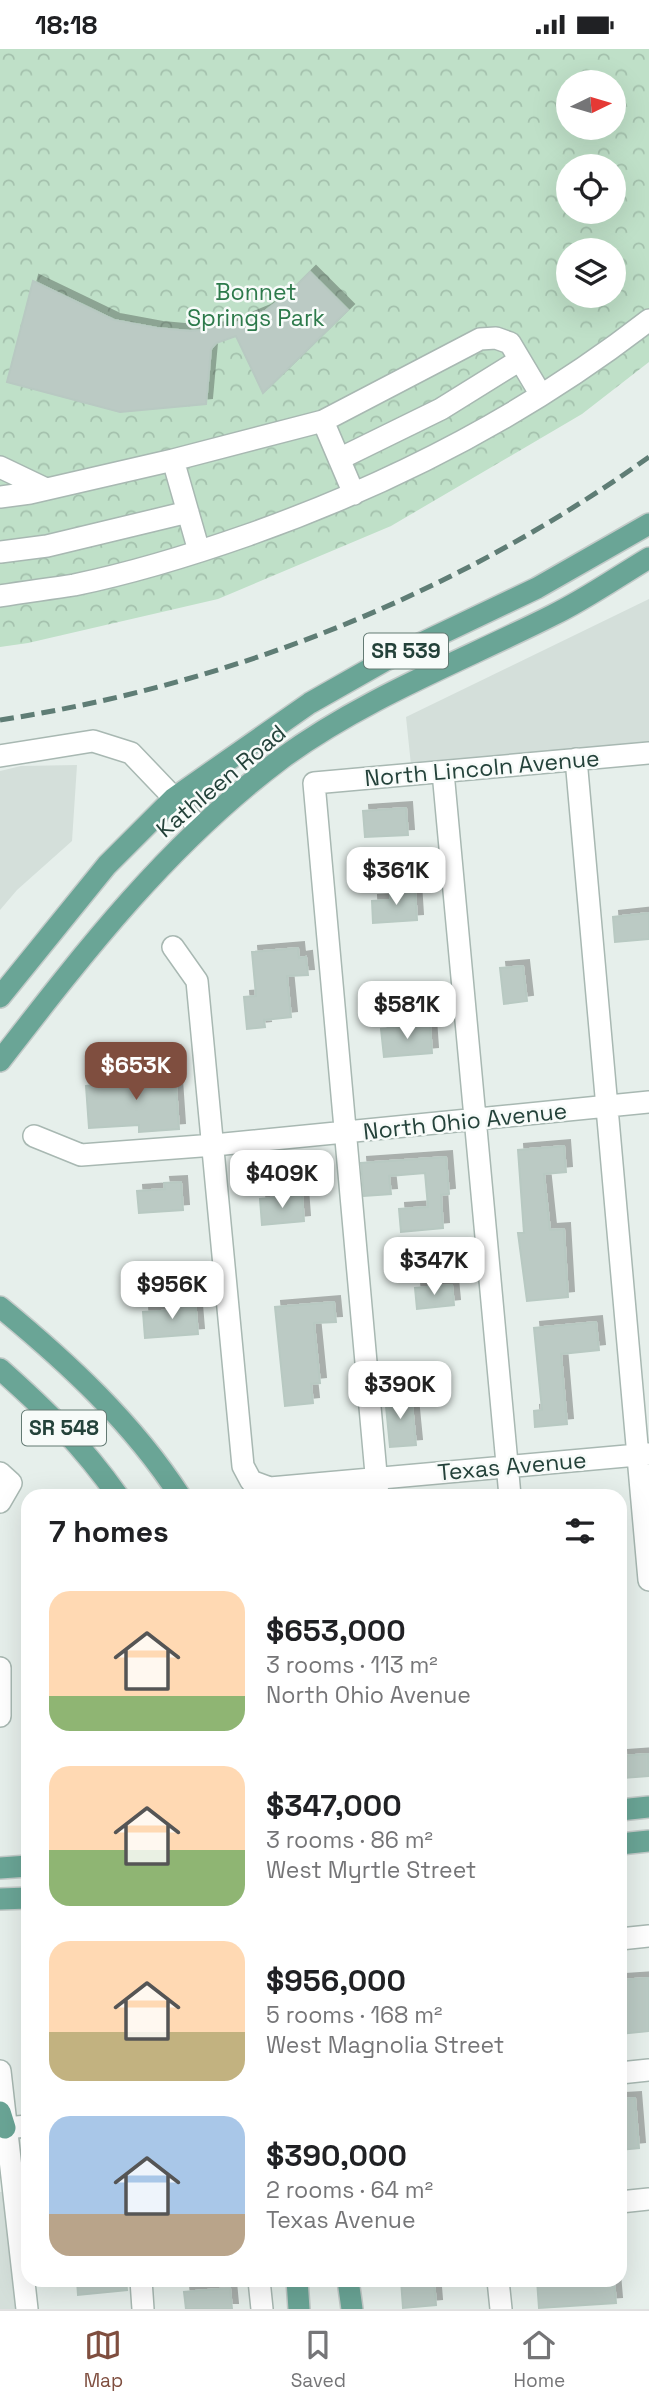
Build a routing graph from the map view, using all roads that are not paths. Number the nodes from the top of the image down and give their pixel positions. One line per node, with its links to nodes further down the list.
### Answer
1 (649, 320): 3 (street)
2 (520, 360): 3 (street); 4 (street); 5 (street)
3 (541, 395): 9 (street)
4 (323, 421): 5 (street); 6 (street)
5 (339, 459): 9 (street)
6 (173, 460): 8 (street); 11 (street)
7 (0, 467): 8 (street)
8 (47, 489): 10 (street)
9 (354, 494): 13 (street)
10 (0, 497)
11 (188, 512): 13 (street); 14 (street)
12 (649, 524): 21 (main road, Kathleen Road / SR 539)
13 (199, 551): 16 (street)
14 (0, 552)
15 (649, 558): 22 (main road, Kathleen Road / SR 539)
16 (0, 596)
17 (649, 753): 19 (street, North Lincoln Avenue)
18 (0, 755): 21 (street)
19 (576, 759): 20 (street, North Lincoln Avenue); 27 (street)
20 (443, 772): 28 (street); 29 (street, North Lincoln Avenue)
21 (174, 797): 22 (street); 24 (main road, Kathleen Road / SR 539)
22 (199, 828): 25 (main road, Kathleen Road / SR 539)
23 (173, 947): 31 (street)
24 (0, 997)
25 (0, 1061)
26 (649, 1102): 27 (street, North Ohio Avenue)
27 (607, 1107): 28 (street, North Ohio Avenue); 34 (street)
28 (475, 1120): 29 (street, North Ohio Avenue); 35 (street)
29 (345, 1132): 31 (street, North Ohio Avenue); 36 (street)
30 (34, 1136): 31 (street, North Ohio Avenue)
31 (214, 1145): 36 (street, Texas Avenue)
32 (0, 1307): 38 (main road, SR 548)
33 (0, 1369): 37 (main road, SR 548)
34 (643, 1454): 35 (street, Texas Avenue); 40 (street)
35 (507, 1467): 36 (street, Texas Avenue); 39 (street)
36 (377, 1487)
37 (113, 1489)
38 (175, 1489)
39 (509, 1489)
40 (649, 1580)
41 (0, 1668): 42 (street)
42 (0, 1716)
43 (649, 1807): 44 (main road)
44 (627, 1809)
45 (649, 1841): 46 (main road)
46 (627, 1843)
47 (21, 1866): 48 (main road)
48 (0, 1868)
49 (21, 1898): 50 (main road)
50 (0, 1899)
51 (649, 1936): 52 (street)
52 (627, 1938)
53 (649, 2070): 55 (street)
54 (0, 2071): 56 (street)
55 (627, 2072)
56 (3, 2120): 57 (street); 60 (street)
57 (21, 2124)
58 (649, 2199): 59 (street)
59 (627, 2201)
60 (21, 2262)
61 (24, 2287): 67 (street)
62 (141, 2287): 68 (street)
63 (260, 2287): 69 (street)
64 (297, 2287): 70 (main road)
65 (349, 2287): 71 (main road)
66 (498, 2287): 72 (street)
67 (27, 2309)
68 (143, 2309)
69 (262, 2309)
70 (299, 2309)
71 (352, 2309)
72 (500, 2309)

